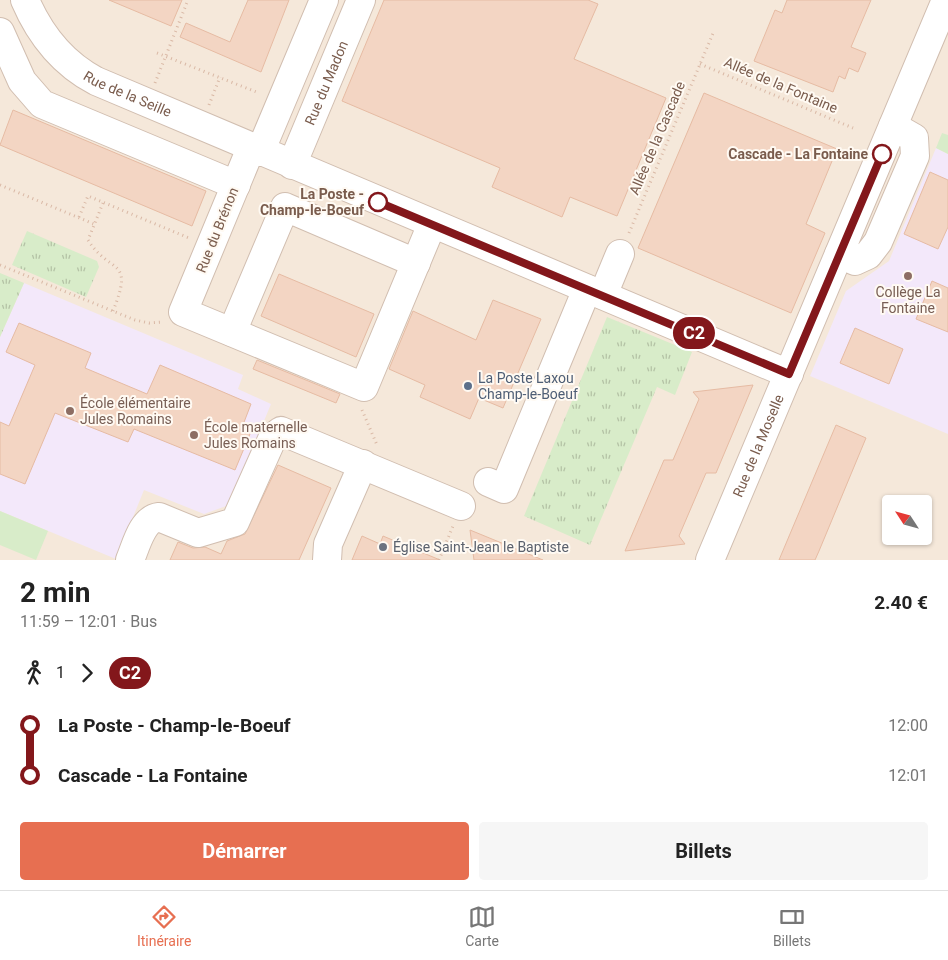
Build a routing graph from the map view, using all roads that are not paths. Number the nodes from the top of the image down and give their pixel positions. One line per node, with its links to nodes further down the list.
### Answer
1 (25, 0): 6 (street, Rue de la Seille)
2 (324, 0): 6 (street)
3 (361, 0): 7 (street, Rue du Madon)
4 (946, 0): 14 (street, Rue de la Moselle)
5 (0, 32): 8 (street)
6 (255, 150): 7 (street, Rue de la Seille); 8 (street, Rue du Brénon)
7 (292, 165): 9 (street, Rue de la Seille)
8 (236, 185): 13 (street, Rue du Brénon)
9 (432, 224): 11 (street); 12 (street, Rue de la Seille)
10 (620, 254): 12 (street)
11 (416, 263): 13 (street); 13 (street)
12 (595, 292): 14 (street, Rue de la Seille); 16 (street)
13 (232, 332)
14 (789, 374): 20 (street, Rue de la Moselle)
15 (367, 466): 17 (street); 18 (street); 19 (street)
16 (488, 482)
17 (461, 506)
18 (130, 560)
19 (327, 560)
20 (710, 560)

